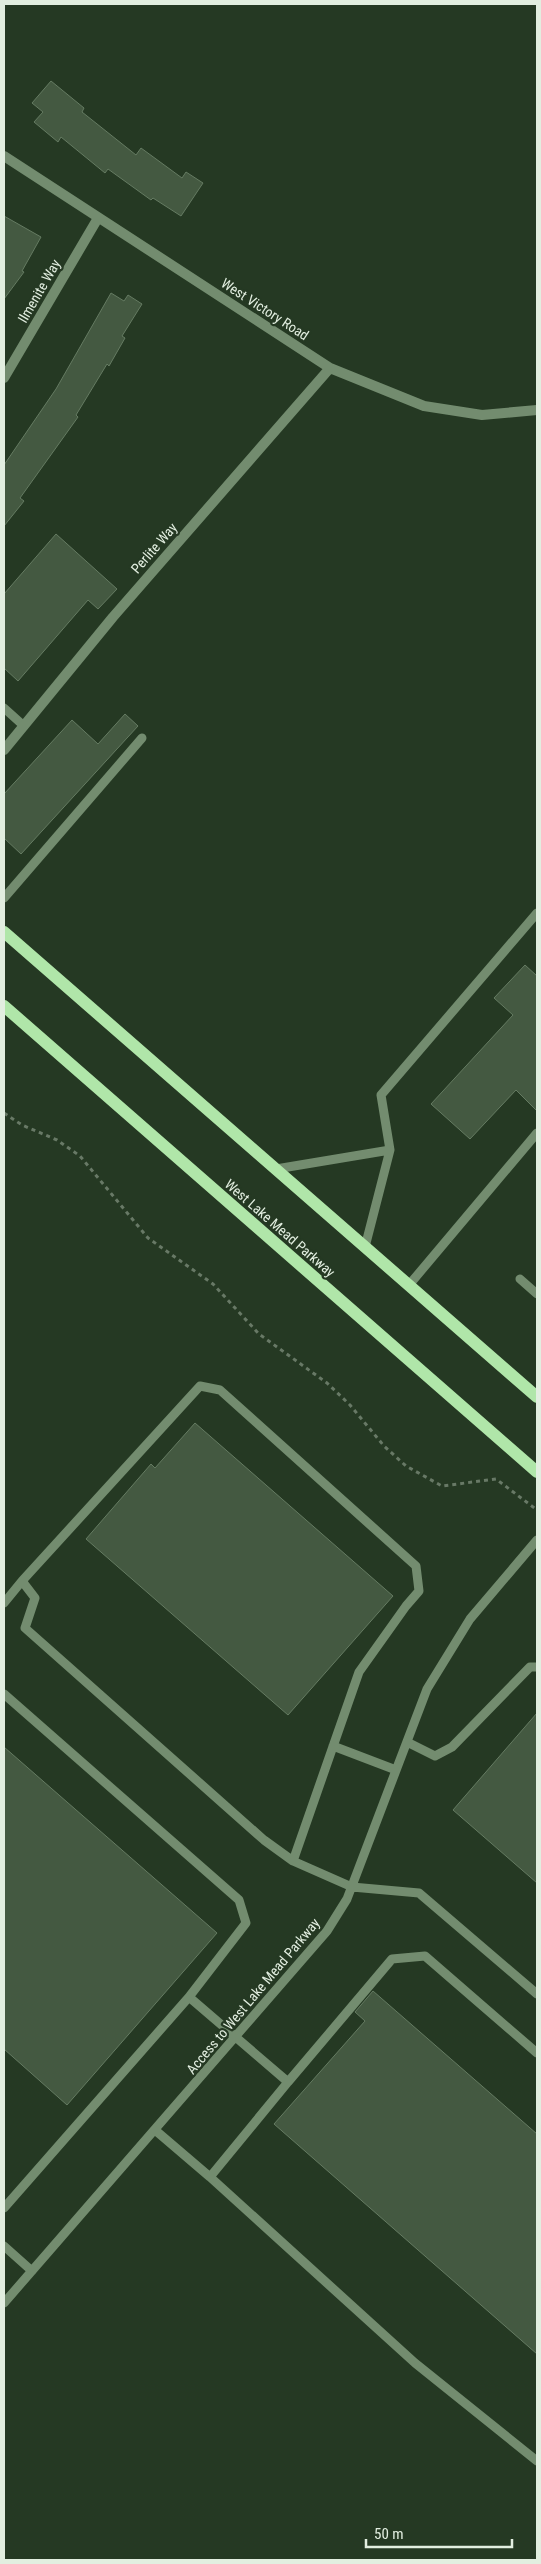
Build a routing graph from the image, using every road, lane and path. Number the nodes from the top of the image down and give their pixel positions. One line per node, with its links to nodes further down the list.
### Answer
1 (4, 156): 2 (street, West Victory Road)
2 (98, 218): 3 (street, West Victory Road); 4 (street, Ilmenite Way)
3 (330, 368): 5 (street, West Victory Road); 7 (street, Perlite Way)
4 (4, 378)
5 (537, 410)
6 (4, 708): 7 (lane)
7 (24, 726): 9 (street, Perlite Way)
8 (142, 738): 10 (lane)
9 (4, 750)
10 (4, 898)
11 (537, 913): 16 (lane)
12 (4, 932): 17 (main road)
13 (4, 1006): 23 (main road, West Lake Mead Parkway)
14 (4, 1113): 24 (path)
15 (537, 1133): 20 (lane)
16 (390, 1150): 17 (lane); 18 (lane)
17 (276, 1169): 18 (main road)
18 (365, 1247): 20 (main road)
19 (520, 1279): 21 (lane)
20 (409, 1285): 22 (main road)
21 (537, 1294)
22 (537, 1397)
23 (537, 1472)
24 (537, 1510)
25 (537, 1540): 30 (lane, Access to West Lake Mead Parkway)
26 (22, 1581): 27 (lane); 31 (lane); 33 (lane)
27 (4, 1603)
28 (537, 1667): 30 (lane)
29 (4, 1694): 36 (lane)
30 (407, 1742): 32 (lane, Access to West Lake Mead Parkway)
31 (333, 1746): 32 (lane); 33 (lane)
32 (396, 1770): 34 (lane, Access to West Lake Mead Parkway)
33 (293, 1861): 34 (lane)
34 (352, 1887): 35 (lane); 37 (lane, Access to West Lake Mead Parkway)
35 (537, 1994)
36 (189, 1997): 37 (lane); 42 (lane)
37 (237, 2038): 39 (lane); 40 (lane, Access to West Lake Mead Parkway)
38 (537, 2054): 39 (lane)
39 (288, 2082): 41 (lane)
40 (155, 2130): 41 (lane); 44 (lane, Access to West Lake Mead Parkway)
41 (210, 2177): 46 (lane)
42 (4, 2208)
43 (4, 2246): 44 (lane)
44 (32, 2271): 45 (lane, Access to West Lake Mead Parkway)
45 (4, 2303)
46 (537, 2461)

